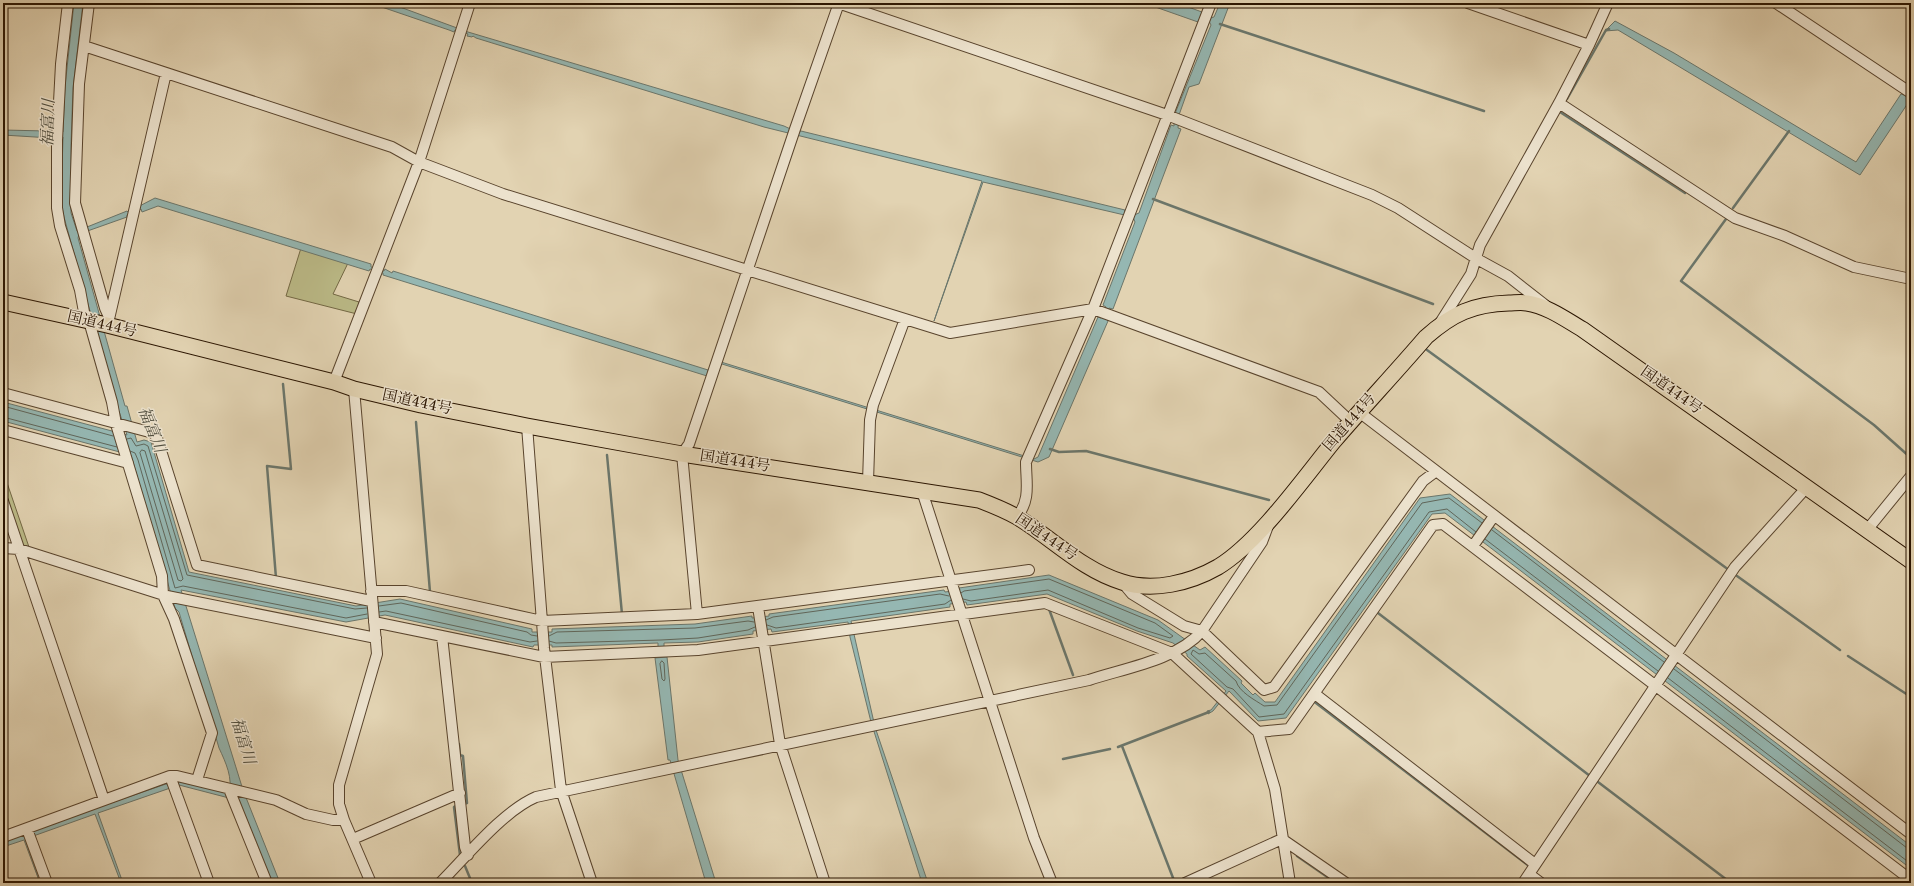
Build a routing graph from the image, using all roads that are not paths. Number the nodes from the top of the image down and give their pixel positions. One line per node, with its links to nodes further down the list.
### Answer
1 (68, 3): 23 (street)
2 (89, 3): 10 (street)
3 (470, 3): 15 (street)
4 (839, 3): 14 (street); 17 (street)
5 (1211, 3): 14 (street)
6 (1468, 3): 9 (street)
7 (1608, 3): 9 (street)
8 (1776, 3): 12 (street)
9 (1589, 45): 13 (street)
10 (84, 46): 11 (street); 24 (street)
11 (166, 73): 15 (street); 24 (street)
12 (1908, 92)
13 (1559, 103): 16 (street); 18 (street)
14 (1173, 118): 16 (street); 21 (street)
15 (419, 162): 17 (street); 26 (street)
16 (1477, 259): 20 (street); 25 (street)
17 (748, 271): 22 (street); 33 (street)
18 (1911, 279)
19 (3, 302): 23 (highway, 国道444号)
20 (1551, 310): 25 (highway, 国道444号); 38 (highway, 国道444号)
21 (1102, 312): 22 (street); 29 (street); 42 (street)
22 (905, 319): 37 (street)
23 (89, 321): 24 (highway, 国道444号); 30 (street)
24 (108, 321): 26 (highway, 国道444号)
25 (1437, 327): 29 (highway, 国道444号)
26 (334, 382): 27 (highway, 国道444号)
27 (354, 389): 31 (highway, 国道444号); 53 (street)
28 (3, 393): 30 (street)
29 (1355, 417): 35 (street); 43 (highway, 国道444号)
30 (118, 426): 34 (street); 53 (street)
31 (527, 426): 33 (highway, 国道444号); 58 (street)
32 (3, 430): 34 (street)
33 (682, 454): 37 (highway, 国道444号); 56 (street)
34 (127, 460): 52 (street)
35 (1435, 472): 41 (street); 59 (street)
36 (1911, 476): 44 (street)
37 (868, 482): 39 (highway, 国道444号)
38 (1807, 487): 44 (highway, 国道444号); 65 (street)
39 (922, 491): 42 (highway, 国道444号); 51 (street)
40 (3, 501): 47 (street)
41 (1494, 516): 45 (street); 65 (street)
42 (1017, 517): 50 (highway, 国道444号)
43 (1272, 517): 50 (highway, 国道444号); 59 (street)
44 (1867, 530): 48 (highway, 国道444号)
45 (1473, 546): 66 (street); 67 (street)
46 (3, 548): 47 (street)
47 (19, 549): 52 (street); 76 (street)
48 (1911, 561)
49 (1029, 570): 51 (street)
50 (1122, 582): 59 (street)
51 (951, 583): 54 (street); 55 (street)
52 (165, 596): 62 (street); 71 (street)
53 (371, 596): 57 (street); 58 (street)
54 (758, 611): 56 (street); 61 (street)
55 (960, 612): 61 (street); 64 (street); 68 (street)
56 (698, 614): 58 (street)
57 (374, 620): 60 (street); 62 (street)
58 (542, 625): 63 (street)
59 (1199, 634): 64 (street)
60 (442, 636): 63 (street); 75 (street)
61 (763, 637): 63 (street); 70 (street)
62 (376, 638): 77 (street)
63 (544, 652): 73 (street)
64 (1172, 653): 68 (street); 69 (street)
65 (1675, 658): 66 (street); 79 (street)
66 (1658, 684): 84 (street); 86 (street)
67 (1312, 698): 69 (street); 84 (street)
68 (989, 699): 70 (street); 94 (street)
69 (1258, 732): 82 (street)
70 (780, 744): 73 (street); 93 (street)
71 (197, 780): 72 (street); 74 (street)
72 (172, 782): 76 (street); 88 (street)
73 (561, 790): 83 (street); 92 (street)
74 (231, 793): 77 (street); 89 (street)
75 (460, 793): 81 (street); 83 (street)
76 (104, 800): 78 (street)
77 (344, 820): 81 (street)
78 (27, 828): 80 (street); 87 (street)
79 (1911, 834)
80 (3, 837)
81 (353, 838): 90 (street)
82 (1282, 839): 95 (street); 96 (street); 97 (street)
83 (468, 854): 91 (street)
84 (1536, 864): 85 (street)
85 (1529, 874): 98 (street); 99 (street)
86 (1908, 878)
87 (47, 883)
88 (209, 883)
89 (267, 883)
90 (371, 883)
91 (440, 883)
92 (592, 883)
93 (825, 883)
94 (1052, 883)
95 (1184, 883)
96 (1290, 883)
97 (1346, 883)
98 (1523, 883)
99 (1541, 883)

